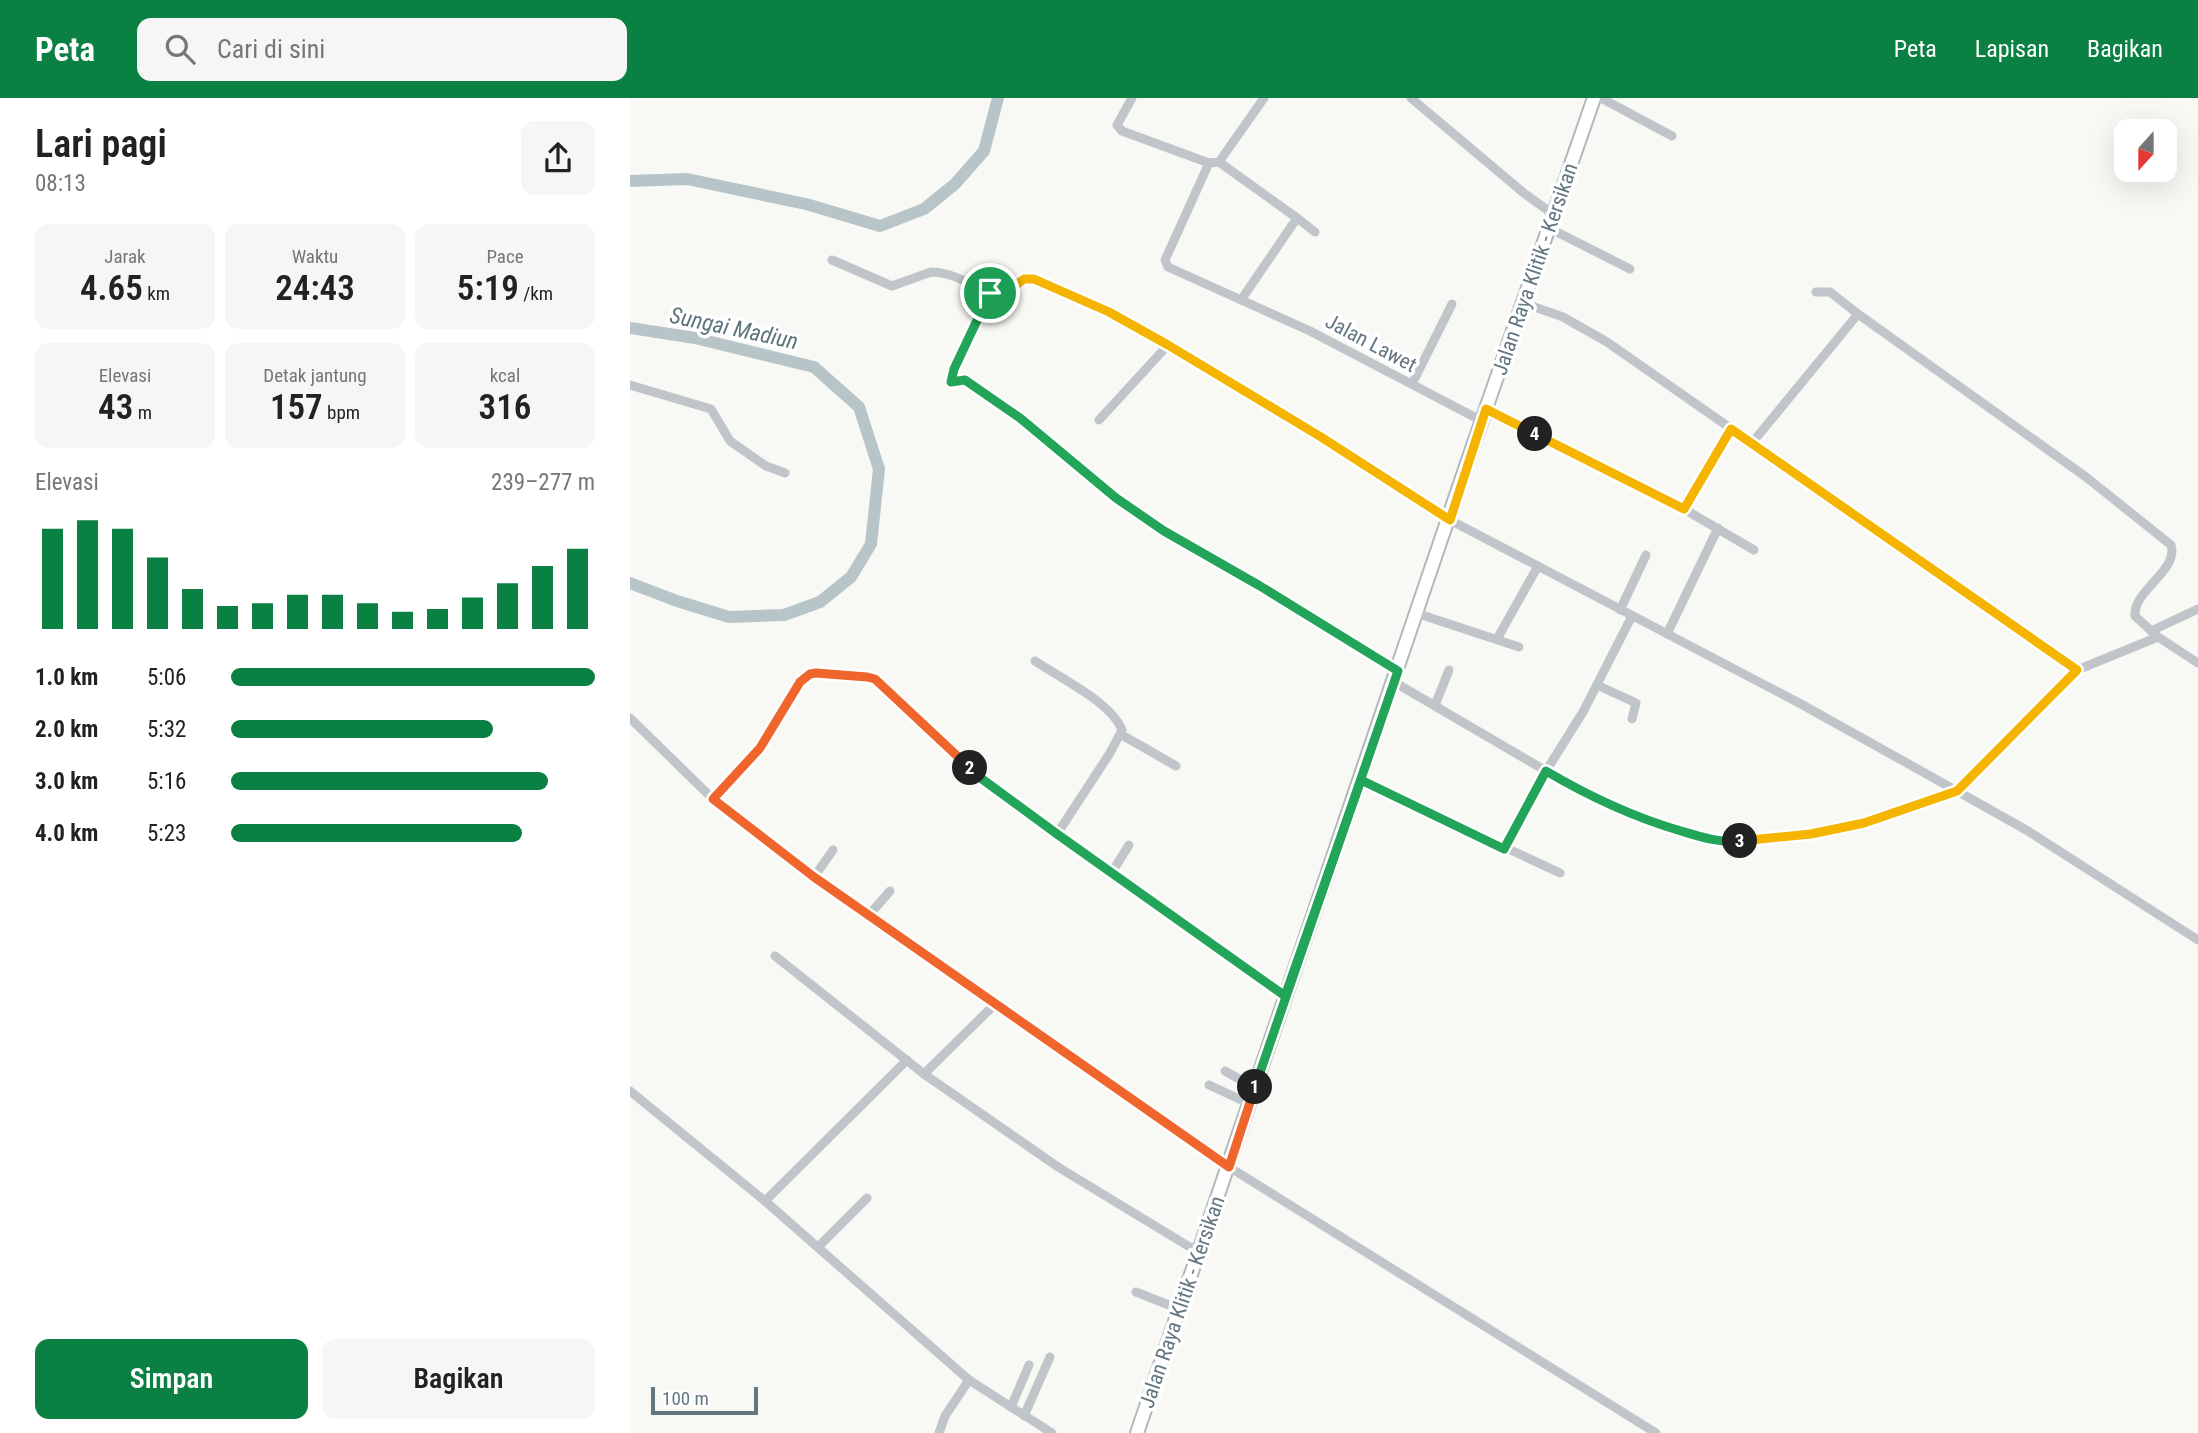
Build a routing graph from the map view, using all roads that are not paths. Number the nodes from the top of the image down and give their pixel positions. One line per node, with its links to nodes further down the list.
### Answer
1 (1132, 98): 7 (street)
2 (1264, 98): 7 (street)
3 (1411, 98): 8 (street)
4 (1594, 98): 8 (street, Jalan Raya Klitik - Kersikan)
5 (1601, 98): 6 (street)
6 (1672, 136)
7 (1214, 162): 9 (street); 16 (street, Jalan Lawet)
8 (1553, 215): 10 (street, Jalan Raya Klitik - Kersikan)
9 (1297, 218): 11 (street); 16 (street)
10 (1549, 228): 13 (street); 17 (street, Jalan Raya Klitik - Kersikan)
11 (1315, 232)
12 (832, 260): 15 (street)
13 (1630, 270)
14 (1816, 292): 19 (street)
15 (990, 293): 20 (street); 46 (street)
16 (1241, 300): 21 (street, Jalan Lawet)
17 (1523, 303): 23 (street, Jalan Raya Klitik - Kersikan); 25 (street)
18 (1452, 304): 21 (street)
19 (1858, 314): 26 (street); 39 (street)
20 (1168, 345): 24 (street); 29 (street)
21 (1412, 384): 23 (street, Jalan Lawet)
22 (630, 385): 27 (street)
23 (1484, 415): 28 (street, Jalan Lawet); 29 (street, Jalan Raya Klitik - Kersikan)
24 (1100, 419)
25 (1731, 429): 26 (street); 28 (street)
26 (1752, 443): 45 (street)
27 (785, 473)
28 (1684, 509): 30 (street, Jalan Lawet)
29 (1450, 520): 33 (street); 36 (street, Jalan Raya Klitik - Kersikan)
30 (1718, 528): 31 (street, Jalan Lawet); 38 (street)
31 (1754, 550)
32 (1646, 555): 35 (street)
33 (1538, 566): 35 (street); 40 (street)
34 (2198, 609): 39 (street)
35 (1620, 610): 37 (street)
36 (1416, 613): 40 (street); 46 (street, Jalan Raya Klitik - Kersikan)
37 (1632, 616): 38 (street); 47 (street)
38 (1667, 634): 55 (street)
39 (2155, 634): 43 (street); 45 (street)
40 (1497, 639): 41 (street)
41 (1519, 647)
42 (1035, 661): 51 (street)
43 (2198, 663)
44 (1449, 670): 48 (street)
45 (2077, 670): 55 (street)
46 (1396, 676): 48 (street); 54 (street, Jalan Raya Klitik - Kersikan)
47 (1597, 685): 50 (street); 53 (street)
48 (1434, 705): 53 (street)
49 (630, 718): 56 (street)
50 (1632, 719)
51 (1122, 735): 52 (street); 57 (street)
52 (1176, 766)
53 (1546, 771): 55 (street); 59 (street)
54 (1361, 780): 59 (street); 68 (street, Jalan Raya Klitik - Kersikan)
55 (1957, 791): 66 (street)
56 (713, 799): 57 (street); 63 (street)
57 (1057, 834): 61 (street)
58 (1129, 845): 61 (street)
59 (1504, 849): 62 (street)
60 (833, 850): 63 (street)
61 (1112, 872): 68 (street)
62 (1560, 873)
63 (814, 877): 65 (street)
64 (890, 891): 65 (street)
65 (869, 915): 69 (street)
66 (2198, 940)
67 (775, 956): 70 (street)
68 (1285, 996): 74 (street, Jalan Raya Klitik - Kersikan)
69 (996, 1003): 72 (street); 77 (street)
70 (906, 1060): 72 (street); 79 (street)
71 (1225, 1071): 74 (street)
72 (924, 1074): 81 (street)
73 (1209, 1085): 76 (street)
74 (1255, 1088): 76 (street, Jalan Raya Klitik - Kersikan)
75 (630, 1091): 79 (street)
76 (1250, 1104): 77 (street, Jalan Raya Klitik - Kersikan)
77 (1229, 1167): 81 (street, Jalan Raya Klitik - Kersikan); 92 (street)
78 (867, 1198): 80 (street)
79 (765, 1201): 80 (street)
80 (818, 1247): 86 (street)
81 (1198, 1252): 83 (street, Jalan Raya Klitik - Kersikan)
82 (1136, 1292): 83 (street)
83 (1179, 1309): 91 (street, Jalan Raya Klitik - Kersikan)
84 (1050, 1357): 88 (street)
85 (1029, 1365): 87 (street)
86 (969, 1380): 87 (street); 89 (street)
87 (1011, 1407): 88 (street)
88 (1024, 1416): 90 (street)
89 (939, 1433)
90 (1052, 1433)
91 (1137, 1433)
92 (1656, 1433)

